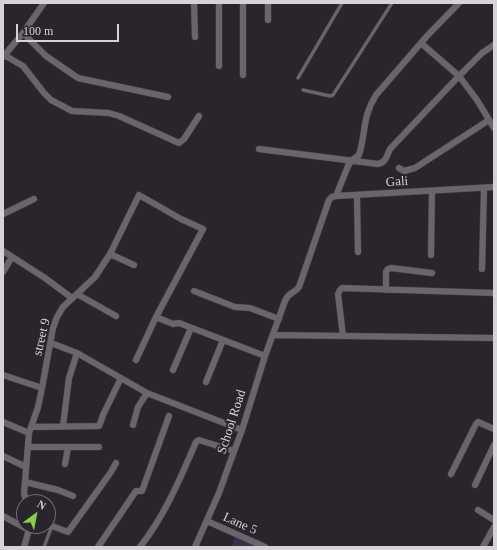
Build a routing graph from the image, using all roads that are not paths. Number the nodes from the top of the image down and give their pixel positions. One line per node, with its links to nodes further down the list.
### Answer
1 (44, 3): 10 (street)
2 (194, 3): 11 (street)
3 (219, 3): 15 (street)
4 (243, 3): 16 (street)
5 (268, 3): 9 (street)
6 (342, 3): 18 (lane)
7 (392, 3): 19 (lane)
8 (459, 3): 12 (street)
9 (268, 20)
10 (23, 33): 14 (street); 20 (street)
11 (195, 37)
12 (421, 43): 17 (street); 25 (street)
13 (494, 45): 17 (street)
14 (4, 56): 21 (street)
15 (219, 66)
16 (243, 75)
17 (459, 76): 22 (street); 25 (street)
18 (298, 78)
19 (303, 90)
20 (168, 98)
21 (199, 116)
22 (489, 120): 23 (street); 26 (street)
23 (494, 128)
24 (259, 149): 25 (street)
25 (352, 160): 31 (street)
26 (399, 168)
27 (494, 187): 28 (street, Gali)
28 (484, 188): 29 (street, Gali); 40 (street)
29 (432, 191): 30 (street, Gali); 37 (street)
30 (357, 195): 31 (street, Gali); 35 (street)
31 (336, 196): 49 (street, School Road)
32 (34, 199): 33 (street)
33 (3, 214)
34 (3, 251): 38 (street)
35 (358, 252)
36 (110, 254): 39 (street); 46 (street, street 9); 48 (street, street 9)
37 (431, 255)
38 (12, 257): 41 (street); 46 (street)
39 (134, 265)
40 (482, 269)
41 (3, 272)
42 (432, 272): 43 (street)
43 (386, 290): 45 (street); 52 (street)
44 (194, 291): 49 (street)
45 (494, 293)
46 (74, 296): 47 (street); 55 (street, street 9)
47 (116, 316)
48 (156, 317): 50 (street); 58 (street)
49 (279, 319): 51 (street, School Road)
50 (191, 328): 54 (street); 59 (street)
51 (273, 335): 52 (street); 57 (street, School Road)
52 (343, 336): 53 (street)
53 (494, 338)
54 (223, 340): 57 (street); 62 (street)
55 (51, 343): 56 (street); 63 (street, street 9)
56 (77, 353): 61 (street); 68 (street)
57 (265, 356): 71 (street, School Road)
58 (136, 360)
59 (173, 370)
60 (3, 375): 63 (street)
61 (121, 378): 64 (street); 68 (street)
62 (206, 382)
63 (42, 388): 70 (street, street 9)
64 (147, 393): 67 (street); 71 (street)
65 (169, 416): 97 (street)
66 (3, 422): 70 (street)
67 (133, 425)
68 (63, 426): 70 (street)
69 (494, 429): 81 (street)
70 (30, 430): 73 (street, street 9)
71 (242, 430): 76 (street, School Road)
72 (494, 445): 83 (street)
73 (28, 447): 75 (street); 80 (street, street 9)
74 (99, 447): 75 (street)
75 (68, 448): 79 (street)
76 (234, 452): 89 (street, School Road); 98 (street)
77 (3, 456): 80 (street)
78 (116, 463): 91 (street)
79 (65, 464)
80 (26, 467): 82 (street, street 9)
81 (451, 474)
82 (25, 482): 84 (street, street 9); 85 (street)
83 (475, 485)
84 (24, 494)
85 (73, 496)
86 (478, 510): 88 (street)
87 (3, 516): 90 (street)
88 (494, 519)
89 (207, 521): 99 (street, School Road); 100 (street, Lane 5)
90 (16, 522)
91 (56, 527)
92 (494, 527): 101 (street)
93 (28, 534): 95 (street)
94 (47, 534): 96 (lane)
95 (24, 547)
96 (44, 547)
97 (98, 547)
98 (140, 547)
99 (195, 547)
100 (265, 547)
101 (483, 547)

